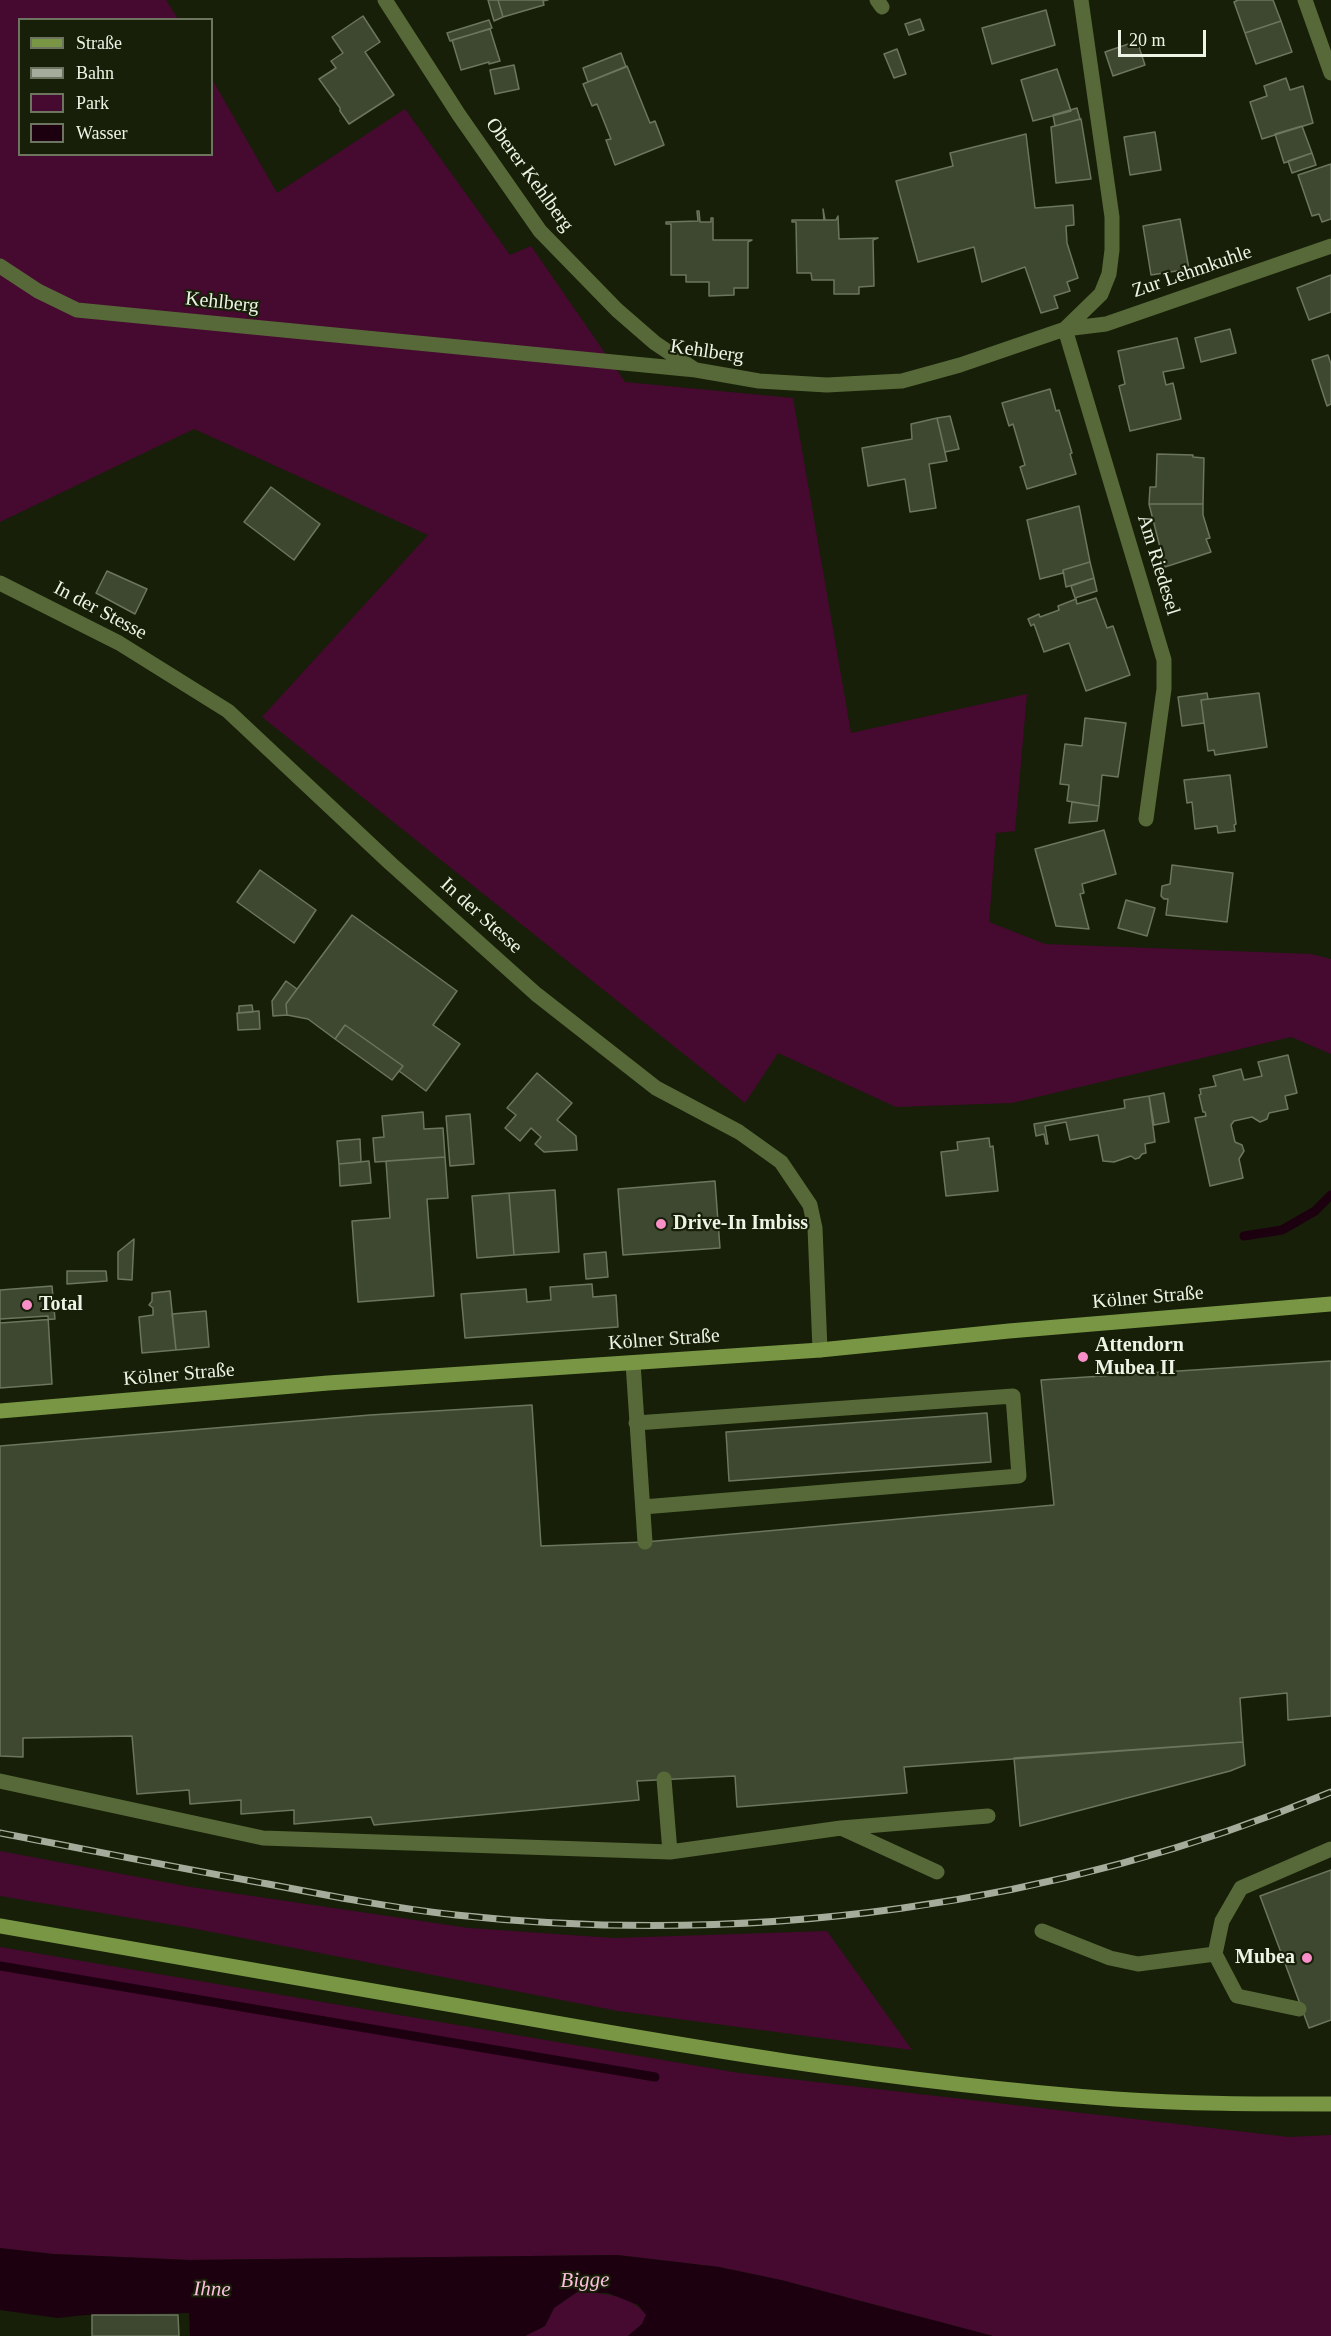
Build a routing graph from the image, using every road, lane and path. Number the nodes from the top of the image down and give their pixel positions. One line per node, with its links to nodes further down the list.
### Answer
1 (386, 0): 8 (street, Oberer Kehlberg)
2 (1081, 0): 7 (street, Kehlberg)
3 (1305, 0): 4 (street)
4 (1331, 73)
5 (1331, 246): 7 (street, Zur Lehmkuhle)
6 (0, 267): 8 (street, Kehlberg)
7 (1065, 329): 8 (street, Kehlberg); 10 (street, Am Riedesel)
8 (696, 370)
9 (0, 583): 12 (street, In der Stesse)
10 (1146, 819)
11 (1331, 1304): 12 (street, Kölner Straße)
12 (820, 1350): 13 (street, Kölner Straße)
13 (633, 1363): 14 (street, Kölner Straße); 15 (street)
14 (0, 1411)
15 (636, 1423): 16 (street); 16 (street)
16 (643, 1507): 17 (street)
17 (645, 1542)
18 (664, 1779): 23 (street)
19 (0, 1781): 23 (street)
20 (988, 1816): 21 (street)
21 (841, 1828): 23 (street); 24 (street)
22 (1331, 1849): 27 (street)
23 (670, 1852)
24 (937, 1872)
25 (0, 1926): 29 (street)
26 (1042, 1931): 27 (street)
27 (1215, 1954): 28 (street)
28 (1299, 2009)
29 (1331, 2104)

